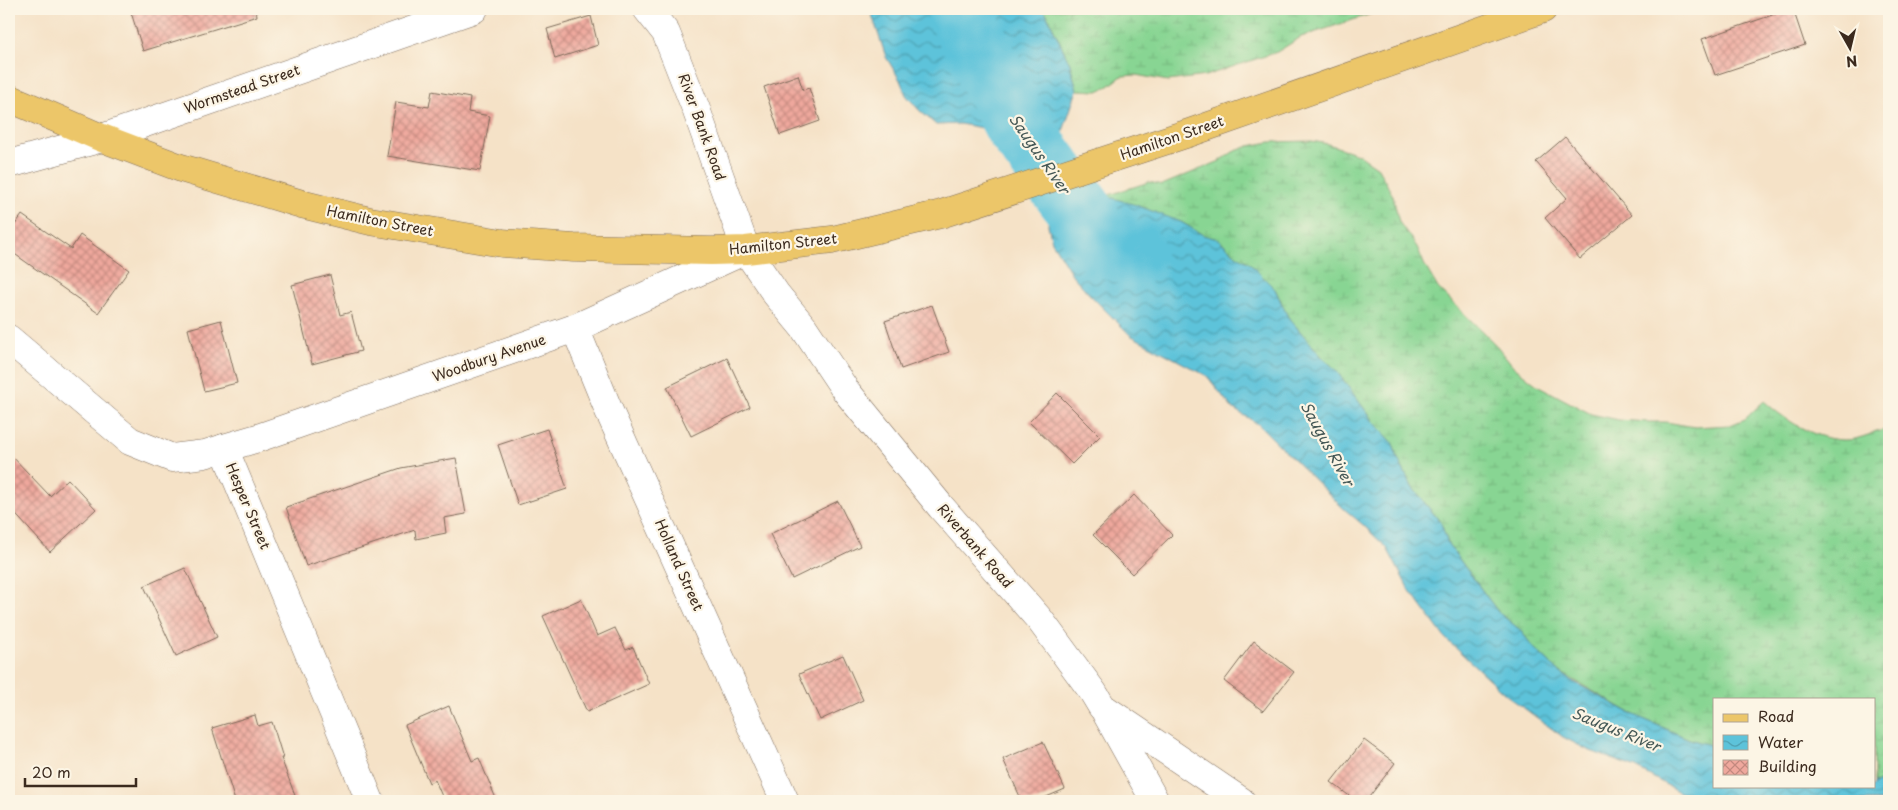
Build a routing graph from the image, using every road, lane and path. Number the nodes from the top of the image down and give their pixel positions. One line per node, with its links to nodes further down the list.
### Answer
1 (474, 9): 5 (street, Wormstead Street)
2 (647, 9): 7 (street, River Bank Road)
3 (1543, 9): 7 (main road, Hamilton Street)
4 (9, 98): 5 (main road, Hamilton Street)
5 (102, 138): 6 (street, Wormstead Street); 7 (main road, Hamilton Street)
6 (9, 164)
7 (746, 250): 8 (street, Woodbury Avenue); 11 (street, Riverbank Road)
8 (575, 328): 10 (street, Woodbury Avenue); 13 (street, Holland Street)
9 (9, 339): 10 (street, Hesper Street)
10 (224, 448): 12 (street, Hesper Street)
11 (1102, 707): 14 (street); 15 (street, Riverbank Road)
12 (370, 801)
13 (785, 801)
14 (1154, 801)
15 (1241, 801)

